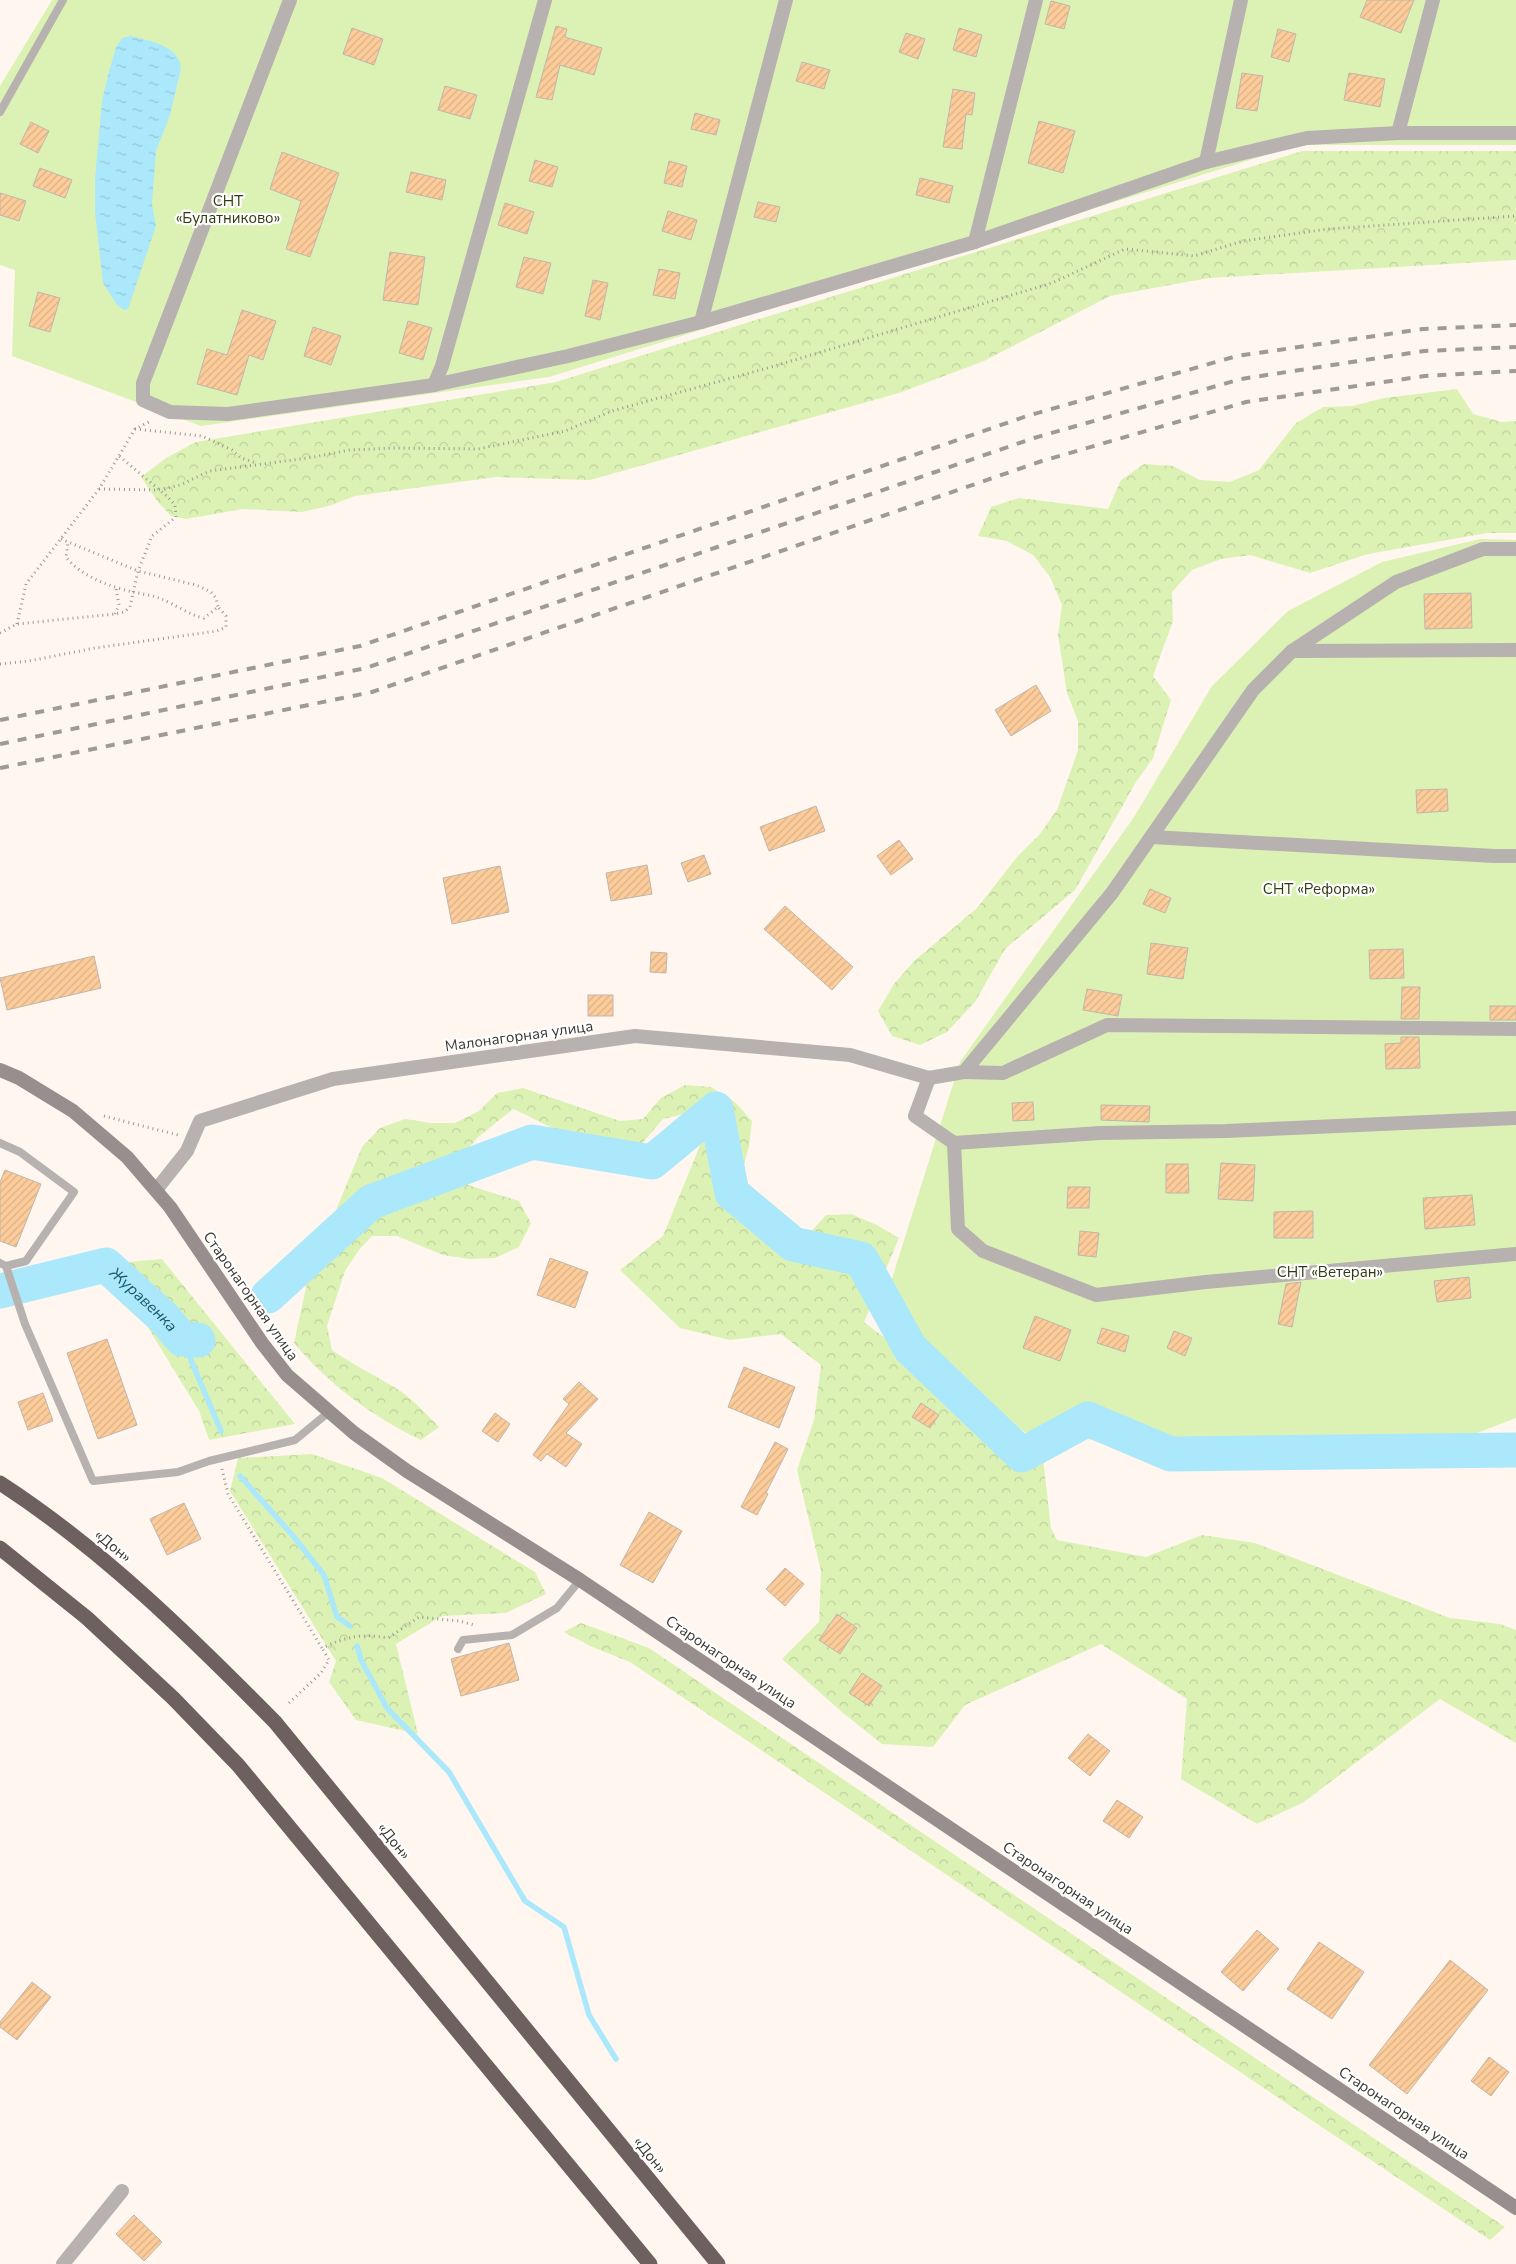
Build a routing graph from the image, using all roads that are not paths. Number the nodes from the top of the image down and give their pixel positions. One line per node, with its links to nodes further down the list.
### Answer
1 (63, 0): 8 (lane)
2 (290, 0): 14 (street)
3 (545, 0): 14 (street)
4 (786, 0): 13 (street)
5 (1036, 0): 12 (street)
6 (1241, 0): 11 (street)
7 (1433, 0): 9 (street)
8 (0, 112)
9 (1398, 133): 10 (street); 11 (street)
10 (1516, 133)
11 (1206, 162): 12 (street)
12 (975, 242): 13 (street)
13 (701, 322): 14 (street)
14 (434, 385)
15 (1516, 550): 17 (street)
16 (1516, 650): 17 (street)
17 (1292, 651): 18 (street)
18 (1152, 837): 19 (street); 22 (street)
19 (1516, 856)
20 (1516, 1029): 22 (street)
21 (0, 1070): 27 (main road, Старонагорная улица)
22 (964, 1072): 23 (street)
23 (929, 1078): 25 (street); 27 (street, Малонагорная улица)
24 (1516, 1118): 25 (street)
25 (954, 1142): 28 (street)
26 (0, 1143): 29 (lane)
27 (156, 1190): 30 (main road, Старонагорная улица)
28 (1516, 1254)
29 (3, 1264): 30 (lane)
30 (329, 1412): 33 (main road, Старонагорная улица)
31 (0, 1483): 39 (highway, «Дон»)
32 (0, 1548): 38 (highway)
33 (580, 1580): 34 (lane); 36 (main road, Старонагорная улица)
34 (458, 1649)
35 (122, 2191): 37 (street)
36 (1516, 2208)
37 (62, 2264)
38 (650, 2264)
39 (718, 2264)

